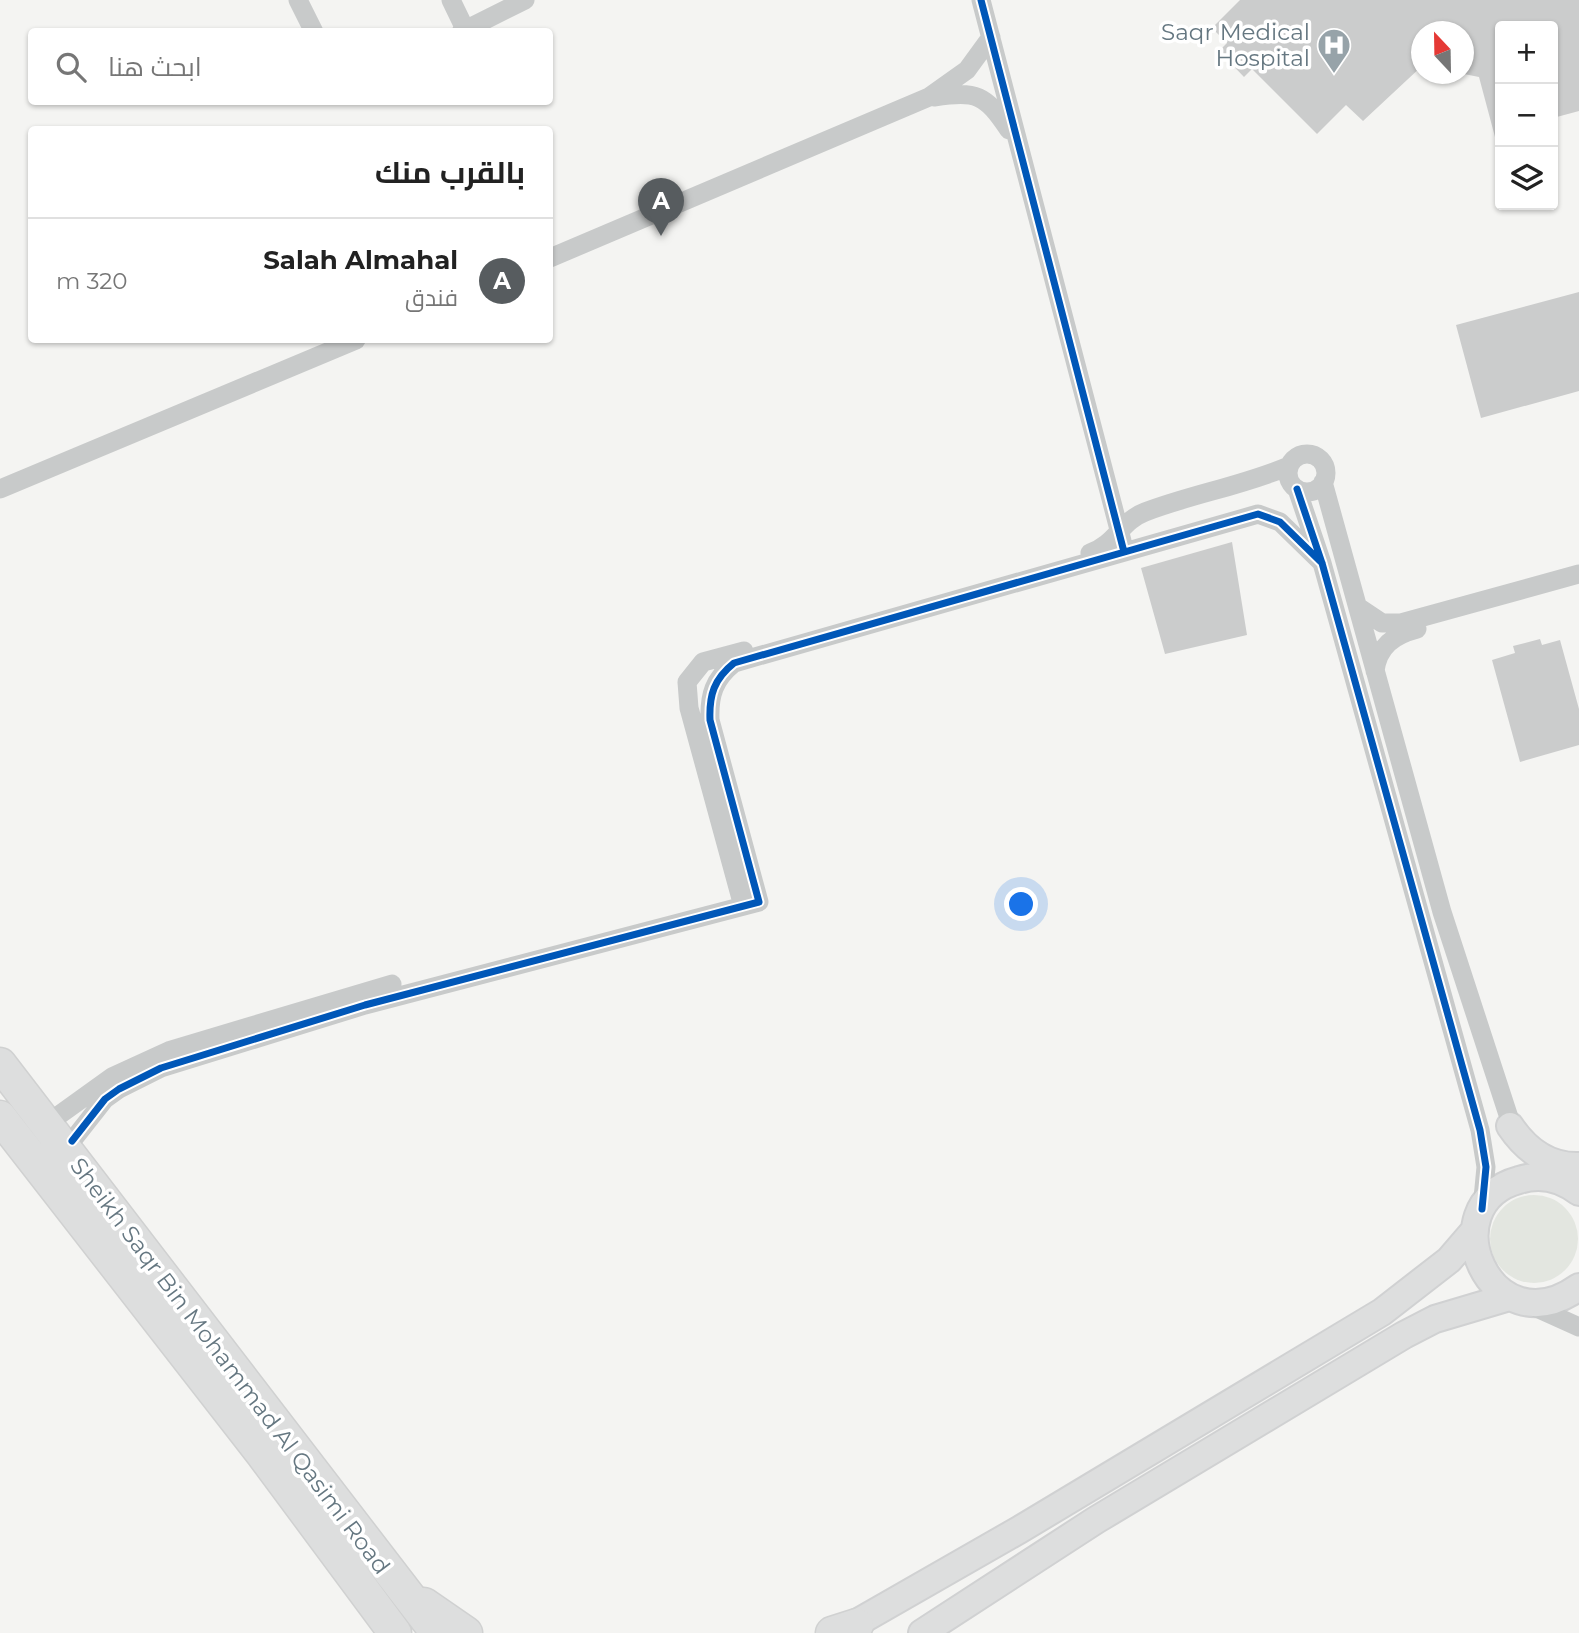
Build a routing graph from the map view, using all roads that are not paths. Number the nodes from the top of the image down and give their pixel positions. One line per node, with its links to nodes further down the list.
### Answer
1 (298, 0): 5 (street)
2 (451, 0): 6 (street)
3 (525, 0): 7 (street)
4 (981, 0): 8 (street)
5 (312, 28)
6 (462, 28)
7 (467, 28)
8 (991, 37): 9 (street); 10 (street)
9 (929, 97): 10 (street); 11 (street)
10 (1018, 143): 17 (street)
11 (553, 257)
12 (349, 343): 15 (street)
13 (1289, 466): 14 (street); 16 (street); 17 (street)
14 (1323, 482): 16 (street); 21 (street)
15 (0, 489)
16 (1297, 489): 18 (street)
17 (1122, 543): 18 (street); 23 (street); 23 (street)
18 (1322, 563): 30 (street)
19 (1579, 574): 21 (street)
20 (1579, 584): 22 (street)
21 (1358, 607): 22 (street)
22 (1375, 672): 27 (street)
23 (747, 897): 26 (street); 28 (street)
24 (0, 1064): 34 (highway, Sheikh Saqr Bin Mohammad Al Qasimi Road)
25 (0, 1117): 36 (highway, Sheikh Saqr Bin Mohammad Al Qasimi Road)
26 (55, 1118)
27 (1510, 1126): 29 (main road)
28 (72, 1141)
29 (1571, 1180): 30 (main road)
30 (1478, 1220): 32 (main road); 35 (main road)
31 (1579, 1287): 32 (main road)
32 (1515, 1299): 33 (street); 39 (main road)
33 (1579, 1327)
34 (399, 1588): 37 (highway, Sheikh Saqr Bin Mohammad Al Qasimi Road); 38 (highway)
35 (843, 1630)
36 (395, 1633)
37 (437, 1633)
38 (466, 1633)
39 (922, 1633)

